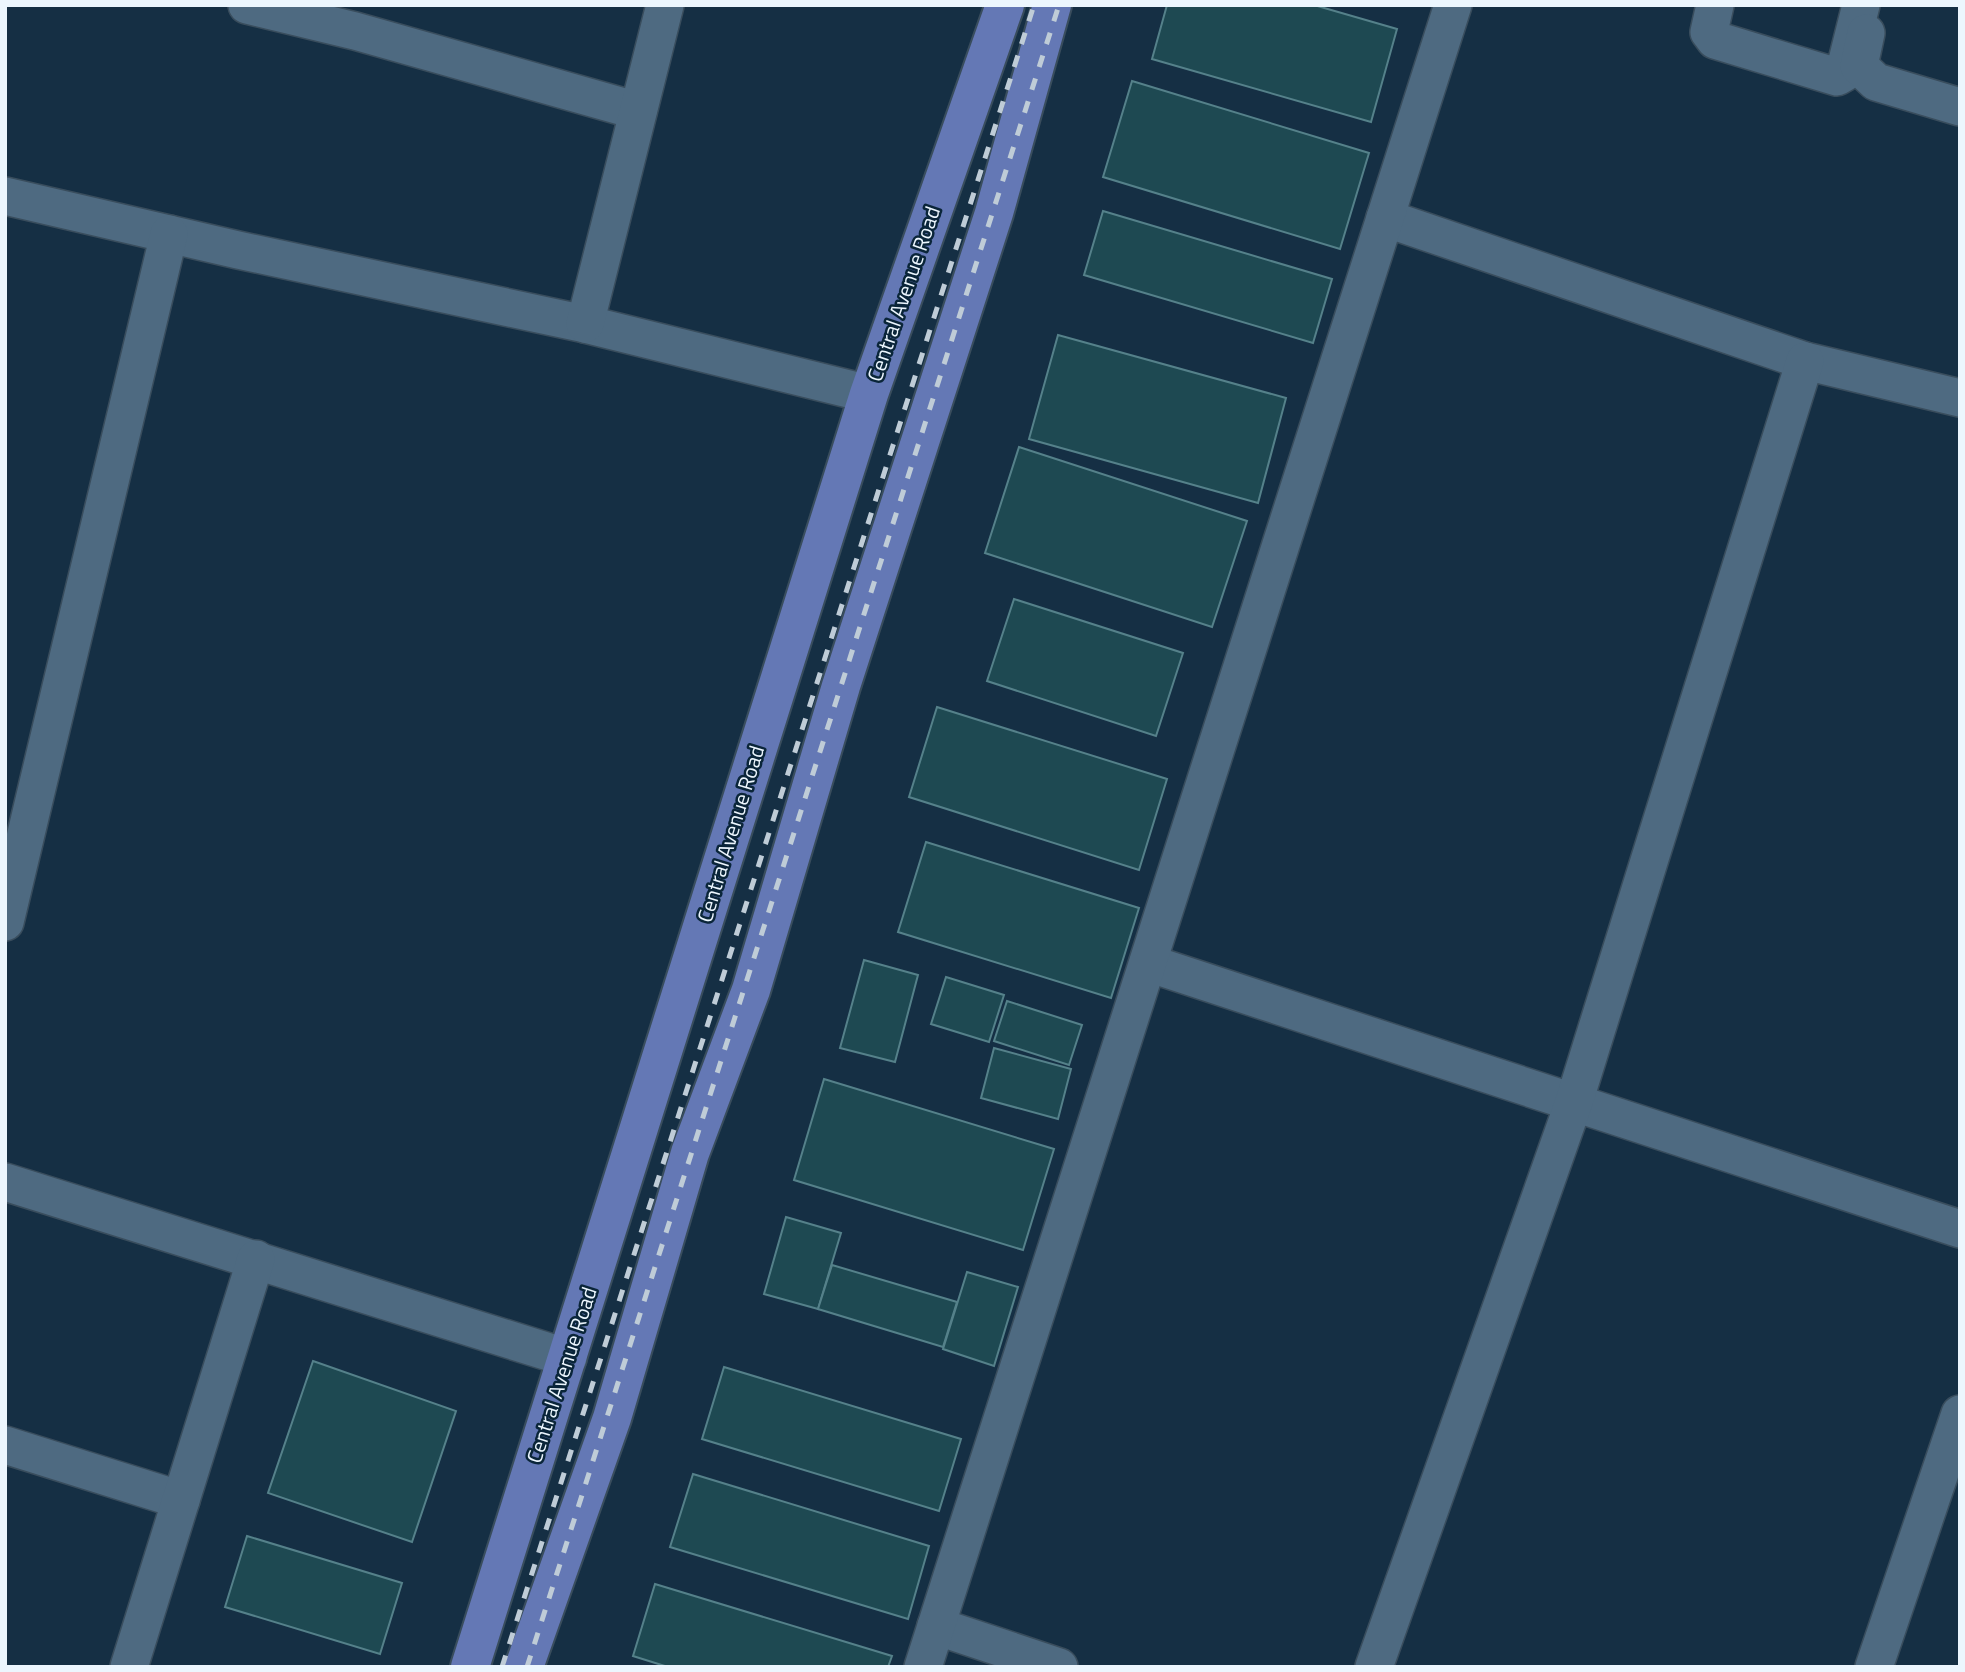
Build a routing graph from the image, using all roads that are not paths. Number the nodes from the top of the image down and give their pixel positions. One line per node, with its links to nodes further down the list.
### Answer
1 (247, 5): 10 (street)
2 (665, 5): 10 (street)
3 (1005, 5): 16 (main road, Central Avenue Road)
4 (1052, 5): 31 (main road)
5 (1453, 5): 12 (street)
6 (1715, 5): 7 (street)
7 (1861, 5)
8 (1875, 5): 9 (street)
9 (1960, 107)
10 (639, 111): 14 (street)
11 (5, 196): 13 (street)
12 (1385, 218): 15 (street); 19 (street)
13 (169, 234): 14 (street); 18 (street)
14 (585, 324): 16 (street)
15 (1805, 361): 17 (street); 20 (street)
16 (869, 394): 24 (main road, Central Avenue Road)
17 (1960, 398)
18 (5, 922)
19 (1148, 963): 20 (street); 28 (street)
20 (1574, 1102): 22 (street); 34 (street)
21 (5, 1182): 23 (street)
22 (1960, 1229)
23 (256, 1259): 24 (street); 27 (street)
24 (568, 1358): 30 (main road, Central Avenue Road)
25 (1960, 1414): 35 (street)
26 (5, 1445): 27 (street)
27 (181, 1500): 29 (street)
28 (936, 1626): 32 (street); 33 (street)
29 (129, 1667)
30 (470, 1667)
31 (524, 1667)
32 (923, 1667)
33 (1059, 1667)
34 (1374, 1667)
35 (1874, 1667)

